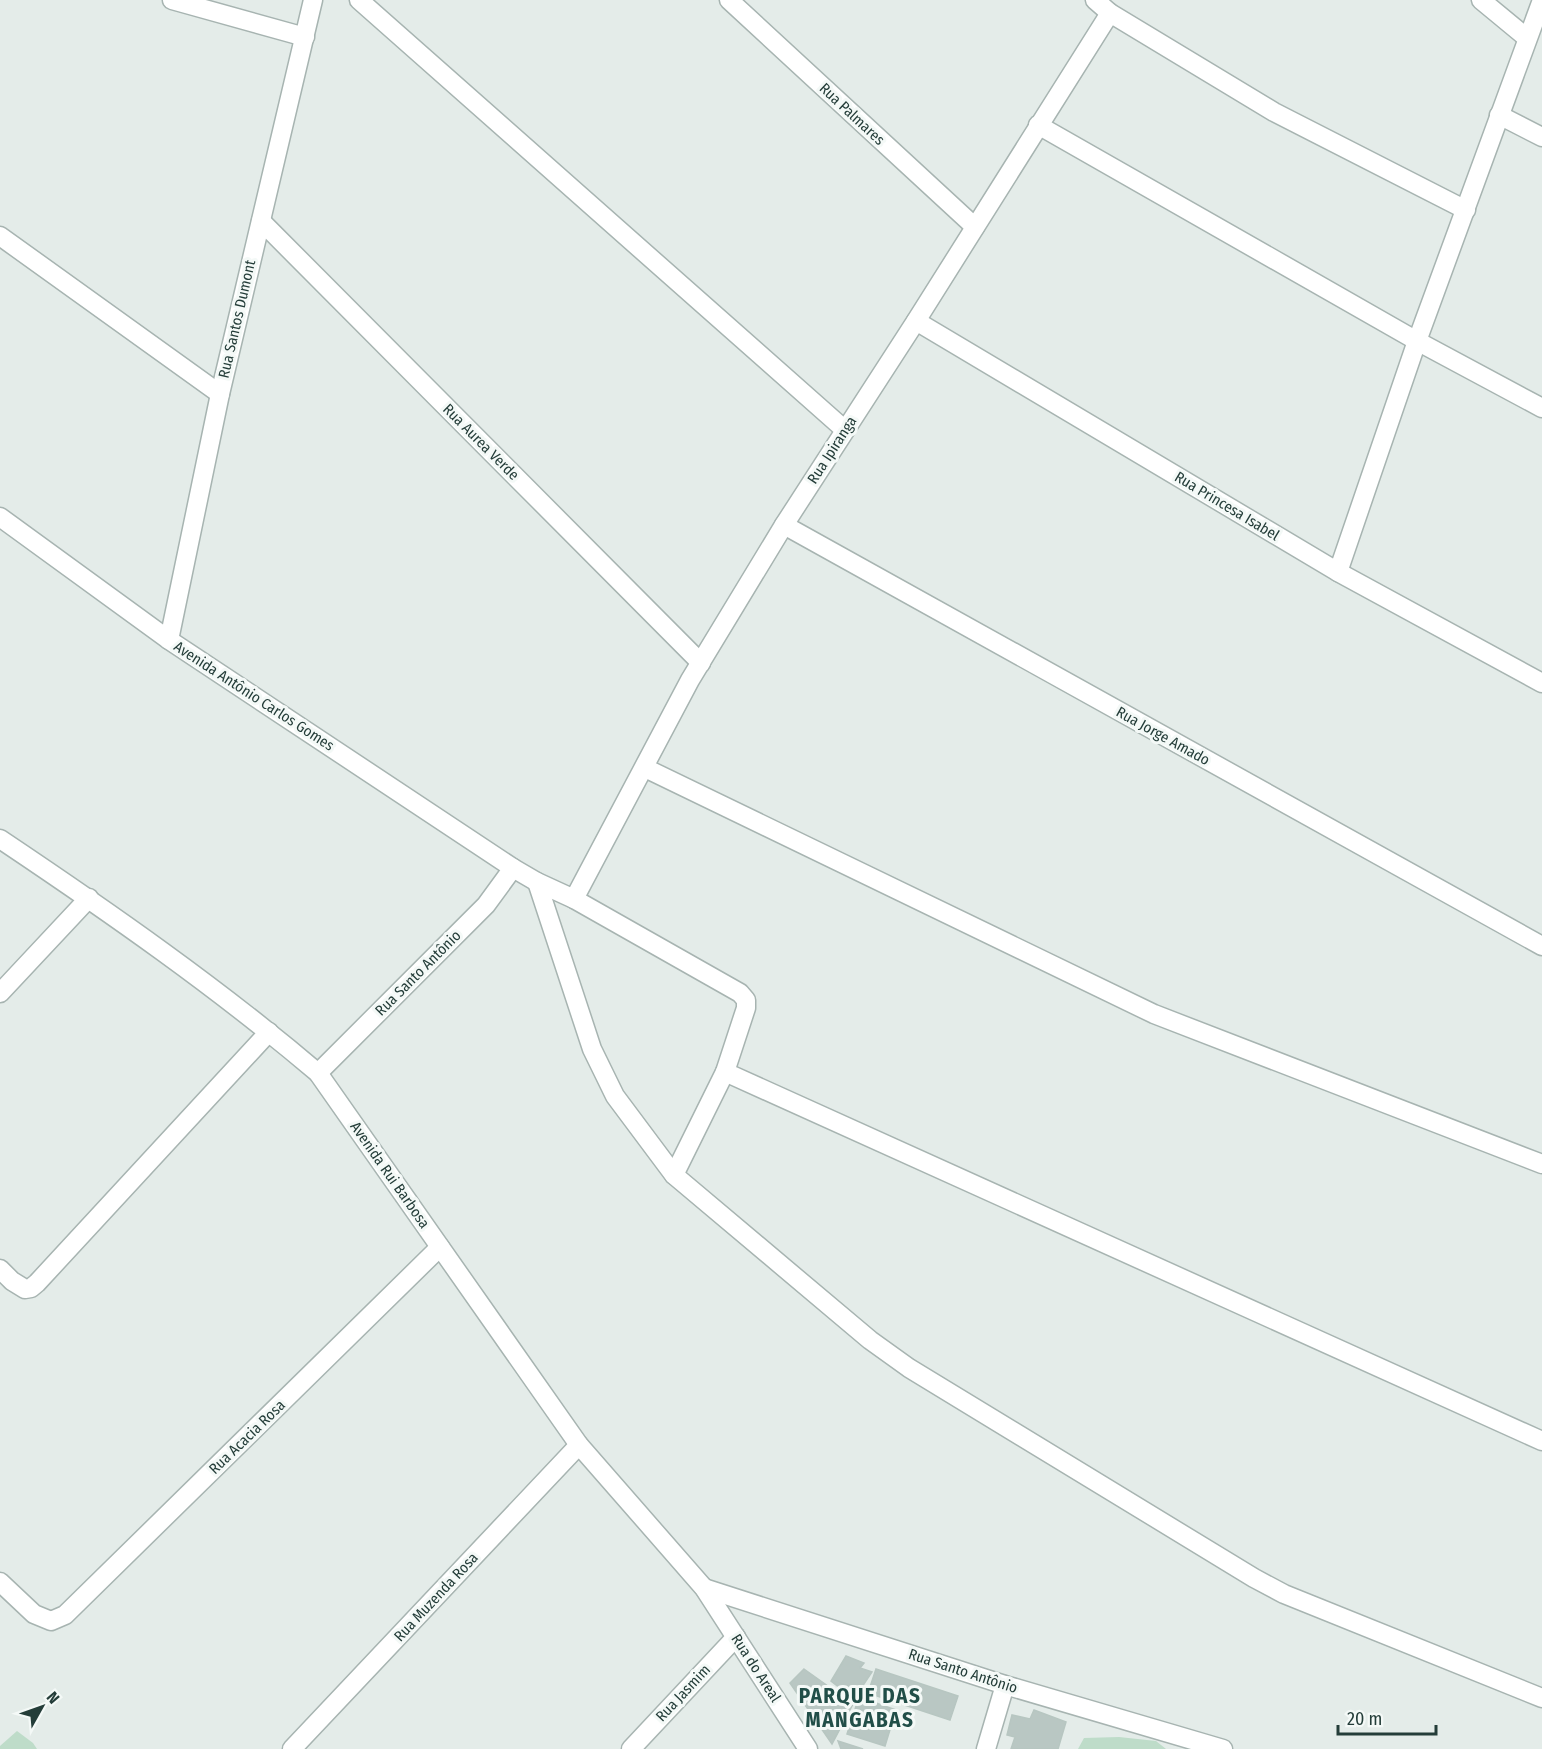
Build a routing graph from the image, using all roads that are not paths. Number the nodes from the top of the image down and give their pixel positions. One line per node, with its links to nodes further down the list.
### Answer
1 (172, 0): 9 (street)
2 (313, 0): 9 (street, Rua Santos Dumont)
3 (359, 0): 22 (street)
4 (729, 0): 16 (street, Rua Palmares)
5 (1095, 0): 8 (street)
6 (1481, 0): 10 (street)
7 (1542, 0): 10 (street)
8 (1110, 13): 12 (street, Rua Ipiranga); 14 (street)
9 (305, 37): 15 (street, Rua Santos Dumont)
10 (1527, 38): 11 (street)
11 (1499, 115): 13 (street); 14 (street)
12 (1038, 125): 16 (street, Rua Ipiranga); 19 (street)
13 (1542, 137)
14 (1466, 210): 19 (street)
15 (261, 221): 20 (street, Rua Santos Dumont); 27 (street, Rua Aurea Verde)
16 (975, 227): 18 (street, Rua Ipiranga)
17 (0, 236): 20 (street)
18 (916, 321): 22 (street, Rua Ipiranga); 25 (street, Rua Princesa Isabel)
19 (1417, 342): 21 (street); 25 (street)
20 (220, 393): 26 (street, Rua Santos Dumont)
21 (1542, 408)
22 (845, 430): 24 (street, Rua Ipiranga)
23 (0, 517): 26 (street, Avenida Antônio Carlos Gomes)
24 (784, 525): 27 (street, Rua Ipiranga); 35 (street, Rua Jorge Amado)
25 (1338, 572): 28 (street, Rua Princesa Isabel)
26 (169, 640): 31 (street, Avenida Antônio Carlos Gomes)
27 (701, 663): 29 (street, Rua Ipiranga)
28 (1542, 683)
29 (645, 768): 34 (street, Rua Ipiranga); 40 (street)
30 (0, 839): 33 (street, Avenida Rui Barbosa)
31 (513, 868): 32 (street, Avenida Antônio Carlos Gomes); 39 (street, Rua Santo Antônio)
32 (537, 882): 34 (street, Avenida Antônio Carlos Gomes); 41 (street)
33 (89, 898): 36 (street); 37 (street, Avenida Rui Barbosa)
34 (574, 899): 38 (street, Avenida Antônio Carlos Gomes)
35 (1542, 946)
36 (0, 993)
37 (269, 1032): 39 (street, Avenida Rui Barbosa); 43 (street)
38 (725, 1072): 41 (street, Avenida Antônio Carlos Gomes); 44 (street)
39 (318, 1073): 42 (street, Avenida Rui Barbosa)
40 (1542, 1164)
41 (674, 1175): 50 (street)
42 (440, 1247): 45 (street, Avenida Rui Barbosa); 46 (street, Rua Acacia Rosa)
43 (0, 1269)
44 (1542, 1441)
45 (579, 1444): 47 (street, Avenida Rui Barbosa); 51 (street, Rua Muzenda Rosa)
46 (0, 1582)
47 (704, 1587): 48 (street, Rua do Areal); 49 (street, Rua Santo Antônio)
48 (736, 1637): 52 (street, Rua Jasmim); 53 (street, Rua do Areal)
49 (1005, 1685): 54 (street); 55 (street, Rua Santo Antônio)
50 (1542, 1698)
51 (292, 1749)
52 (631, 1749)
53 (808, 1749)
54 (986, 1749)
55 (1223, 1749)

